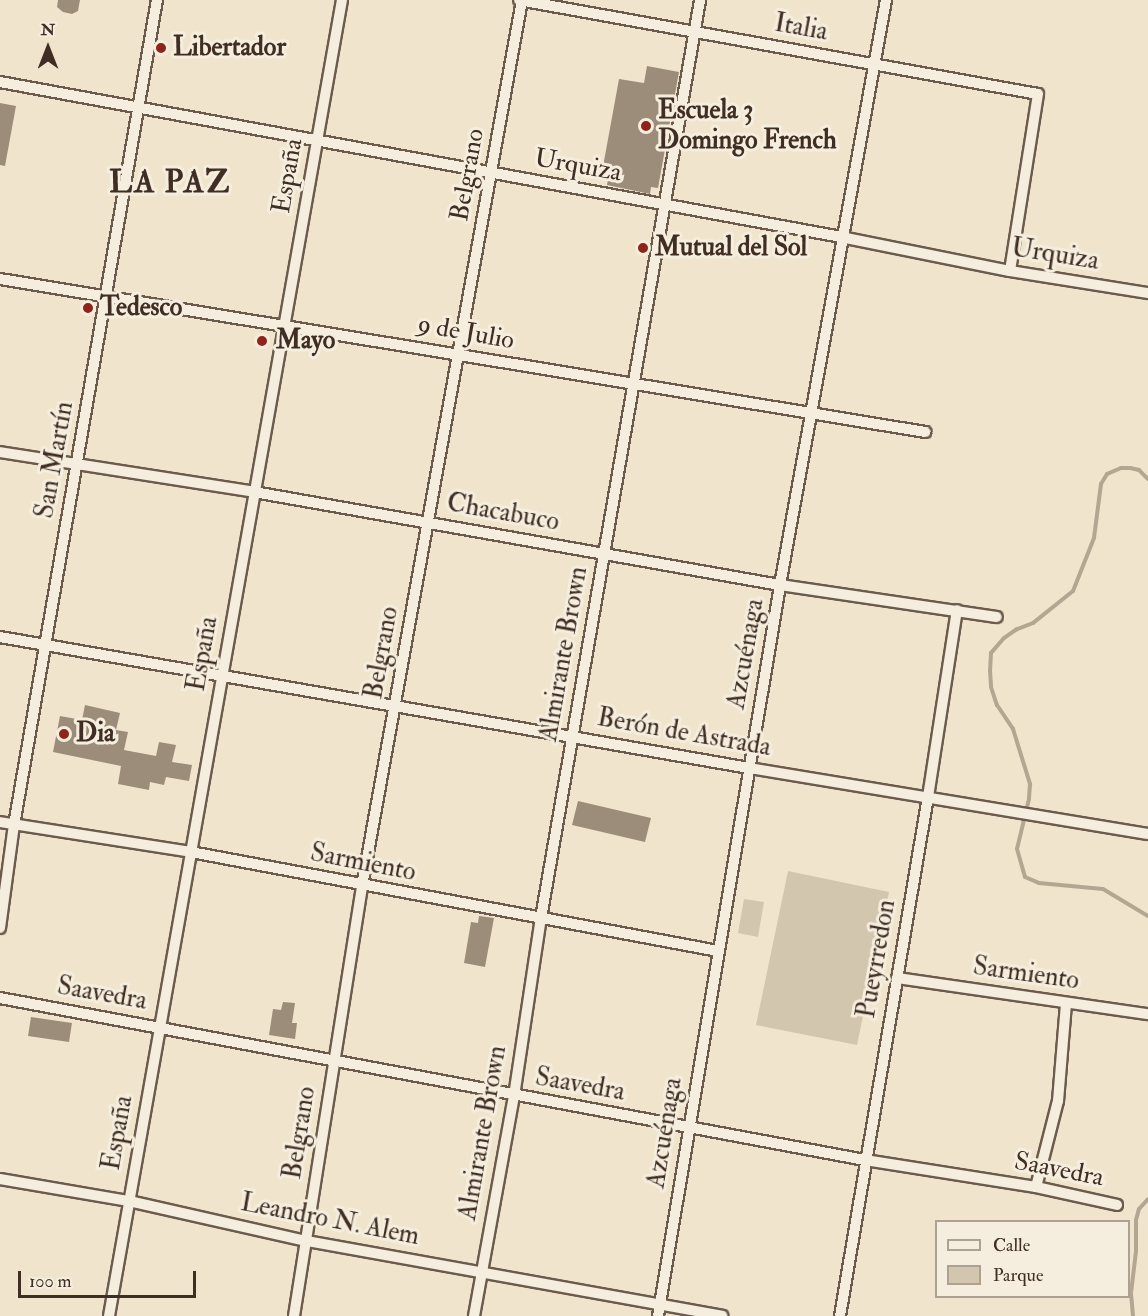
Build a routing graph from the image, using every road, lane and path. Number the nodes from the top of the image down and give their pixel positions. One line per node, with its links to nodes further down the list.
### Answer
1 (157, 0): 9 (street, San Martín)
2 (342, 0): 10 (street, España)
3 (521, 0): 6 (street, Italia); 11 (street, Belgrano)
4 (700, 0): 6 (street, Almirante Brown)
5 (886, 0): 7 (street, Azcuénaga)
6 (695, 32): 7 (street, Italia); 12 (street, Almirante Brown)
7 (874, 64): 13 (street, Azcuénaga); 14 (street, Italia)
8 (0, 82): 9 (street, Urquiza)
9 (138, 108): 10 (street, Urquiza); 17 (street, San Martín)
10 (317, 142): 11 (street, Urquiza); 18 (street, España)
11 (491, 173): 12 (street, Urquiza); 19 (street, Belgrano)
12 (665, 205): 13 (street, Urquiza); 20 (street, Almirante Brown)
13 (841, 237): 14 (street, Urquiza); 21 (street, Azcuénaga)
14 (1010, 271): 16 (street, Urquiza)
15 (0, 279): 17 (street, 9 de Julio)
16 (1148, 293)
17 (106, 296): 18 (street, 9 de Julio); 24 (street, San Martín)
18 (284, 324): 19 (street, 9 de Julio); 25 (street, España)
19 (458, 355): 20 (street, 9 de Julio); 26 (street, Belgrano)
20 (634, 384): 21 (street, 9 de Julio); 27 (street, Almirante Brown)
21 (811, 412): 22 (street, 9 de Julio); 28 (street, Azcuénaga)
22 (925, 432)
23 (0, 452): 24 (street, Chacabuco)
24 (77, 465): 25 (street, Chacabuco); 32 (street, San Martín)
25 (254, 492): 26 (street, Chacabuco); 33 (street, España)
26 (428, 522): 27 (street, Chacabuco); 34 (street, Belgrano)
27 (604, 553): 28 (street, Chacabuco); 35 (street, Almirante Brown)
28 (780, 585): 29 (street, Chacabuco); 36 (street, Azcuénaga)
29 (957, 610): 30 (street, Chacabuco); 37 (street, Pueyrredon)
30 (998, 616)
31 (0, 637): 32 (street, Berón de Astrada)
32 (46, 645): 33 (street, Berón de Astrada); 39 (street, San Martín)
33 (222, 674): 34 (street, Berón de Astrada); 41 (street, España)
34 (395, 705): 35 (street, Berón de Astrada); 42 (street, Belgrano)
35 (573, 736): 36 (street, Berón de Astrada); 43 (street, Almirante Brown)
36 (749, 768): 37 (street, Berón de Astrada); 45 (street, Azcuénaga)
37 (928, 797): 40 (street, Berón de Astrada); 46 (street, Pueyrredon)
38 (0, 822): 39 (street, Sarmiento)
39 (14, 825): 41 (street, Sarmiento); 44 (street, San Martín)
40 (1148, 834)
41 (191, 852): 42 (street, Sarmiento); 50 (street, España)
42 (362, 886): 43 (street, Sarmiento); 51 (street, Belgrano)
43 (541, 918): 45 (street, Sarmiento); 52 (street, Almirante Brown)
44 (0, 928)
45 (718, 951): 53 (street, Azcuénaga)
46 (897, 978): 48 (street, Sarmiento); 54 (street, Pueyrredon)
47 (0, 998): 50 (street, Saavedra)
48 (1066, 1003): 49 (street, Sarmiento); 56 (street)
49 (1148, 1014)
50 (160, 1027): 51 (street, Saavedra); 57 (street, España)
51 (334, 1061): 52 (street, Saavedra); 59 (street, Belgrano)
52 (514, 1096): 53 (street, Saavedra); 60 (street, Almirante Brown)
53 (689, 1127): 54 (street, Saavedra); 61 (street, Azcuénaga)
54 (865, 1160): 56 (street, Saavedra); 67 (street, Pueyrredon)
55 (0, 1179): 57 (street, Leandro N. Alem)
56 (1036, 1187): 58 (street, Saavedra)
57 (129, 1201): 59 (street, Leandro N. Alem); 62 (street, España)
58 (1117, 1205)
59 (307, 1241): 60 (street, Leandro N. Alem); 63 (street, Belgrano)
60 (481, 1272): 61 (street, Leandro N. Alem); 64 (street, Almirante Brown)
61 (660, 1304): 65 (street, Azcuénaga); 66 (street, Leandro N. Alem)
62 (109, 1316)
63 (294, 1316)
64 (474, 1316)
65 (658, 1316)
66 (722, 1316)
67 (840, 1316)

